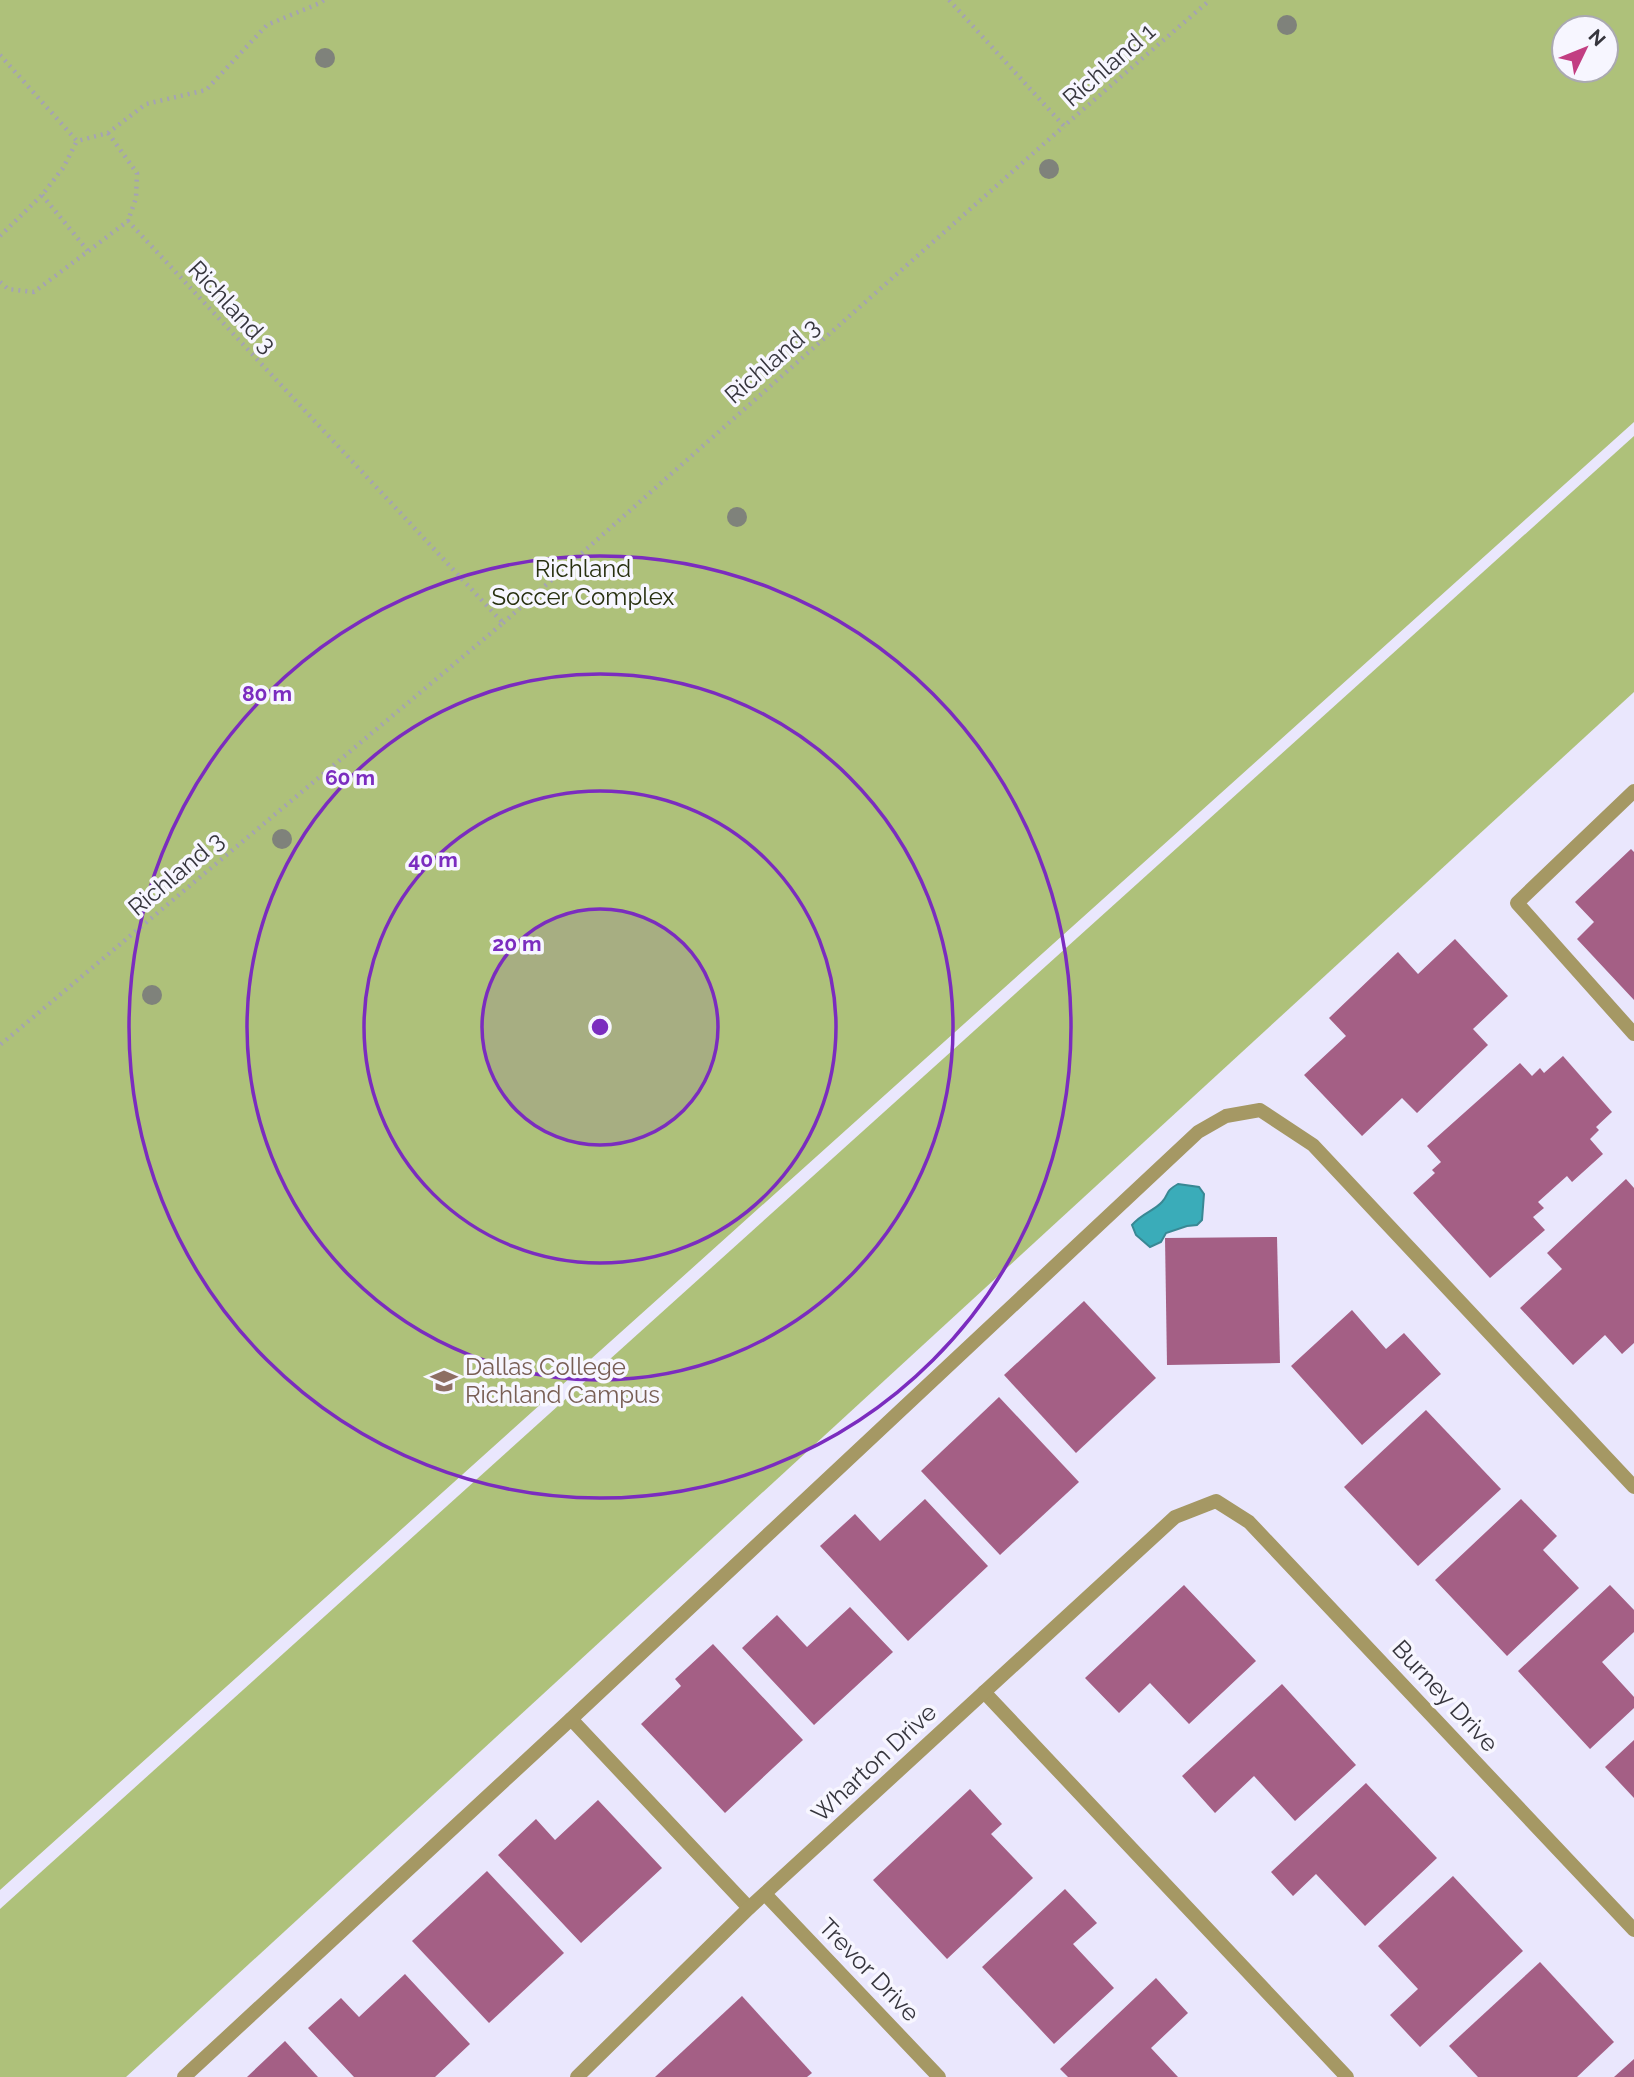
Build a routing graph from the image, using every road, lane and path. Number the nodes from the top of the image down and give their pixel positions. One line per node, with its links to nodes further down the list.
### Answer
1 (324, 0): 6 (path)
2 (949, 0): 5 (path, Richland 1)
3 (1210, 0): 5 (path, Richland 1)
4 (0, 55): 7 (path)
5 (1064, 126): 13 (path, Richland 3)
6 (108, 133): 7 (path); 9 (path)
7 (77, 141): 8 (path)
8 (42, 195): 10 (path); 11 (path)
9 (128, 221): 11 (path); 13 (path, Richland 3)
10 (0, 236)
11 (89, 251): 12 (path)
12 (0, 282)
13 (503, 623): 16 (path, Richland 3)
14 (1634, 791): 15 (street)
15 (1634, 1034)
16 (0, 1045)
17 (1634, 1487): 20 (street)
18 (1216, 1501): 19 (street, Wharton Drive); 23 (street, Burney Drive)
19 (984, 1692): 21 (street, Wharton Drive); 27 (street)
20 (571, 1719): 22 (street); 24 (street)
21 (765, 1894): 22 (street, Wharton Drive); 26 (street, Trevor Drive)
22 (749, 1908): 25 (street, Wharton Drive)
23 (1634, 1930)
24 (184, 2077)
25 (577, 2077)
26 (939, 2077)
27 (1347, 2077)

